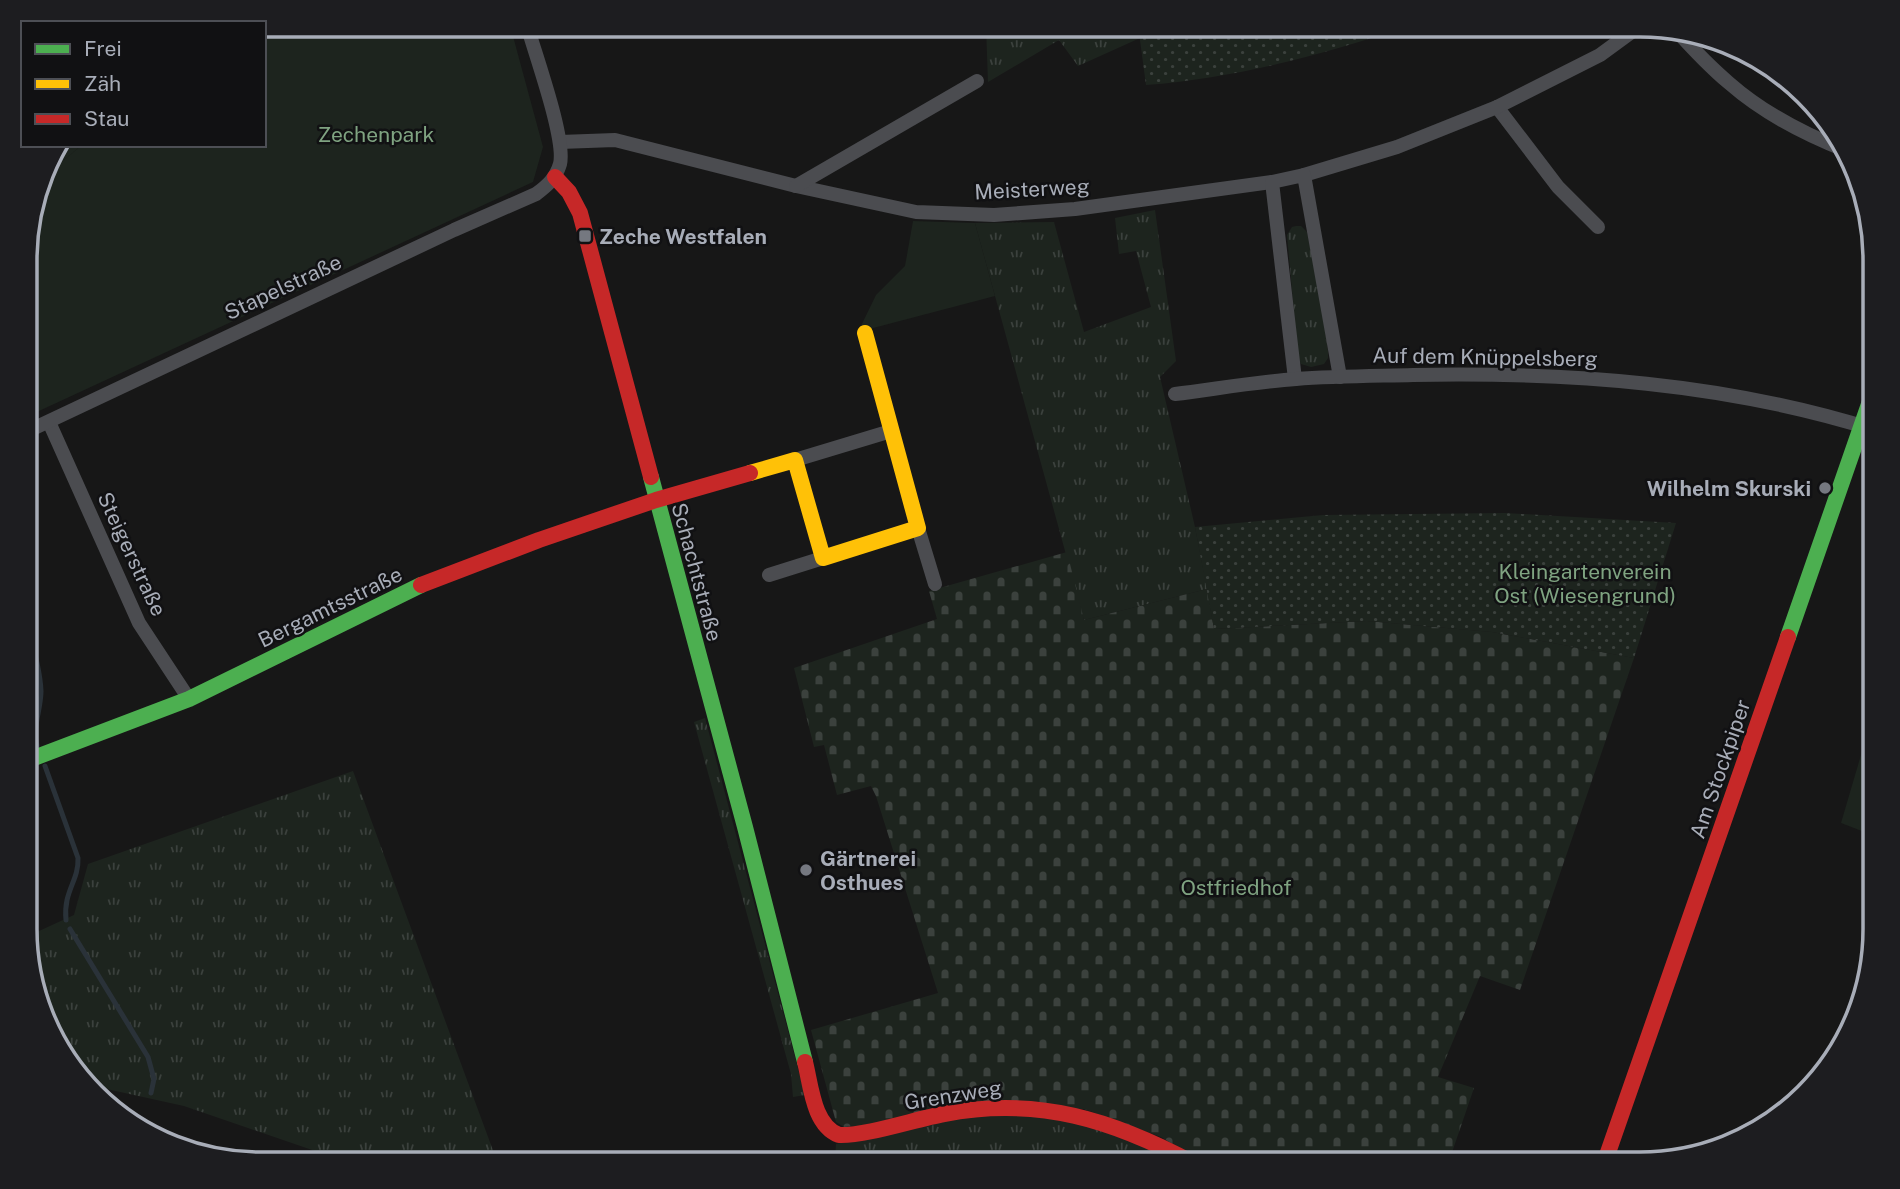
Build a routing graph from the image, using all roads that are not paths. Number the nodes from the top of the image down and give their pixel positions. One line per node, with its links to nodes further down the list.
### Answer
1 (531, 37): 6 (street)
2 (1624, 37): 5 (street, Meisterweg)
3 (1688, 42): 7 (street)
4 (977, 81): 11 (street)
5 (1497, 107): 8 (street, Meisterweg); 12 (street)
6 (560, 142): 9 (street); 11 (street, Meisterweg)
7 (1831, 145)
8 (1304, 176): 10 (street, Meisterweg); 14 (street)
9 (555, 177): 17 (street, Stapelstraße); 23 (street, Schachtstraße)
10 (1272, 182): 11 (street, Meisterweg); 15 (street)
11 (796, 186)
12 (1598, 227)
13 (865, 334): 20 (street)
14 (1340, 377): 15 (street, Auf dem Knüppelsberg); 19 (street, Auf dem Knüppelsberg)
15 (1295, 379): 16 (street, Auf dem Knüppelsberg)
16 (1175, 394)
17 (49, 422): 18 (street, Stapelstraße); 28 (street, Steigerstraße)
18 (37, 427)
19 (1863, 427)
20 (891, 431): 22 (street); 24 (street)
21 (1863, 442): 32 (street, Am Stockpiper)
22 (795, 460): 23 (street, Bergamtsstraße); 25 (street)
23 (656, 500): 28 (street, Bergamtsstraße); 30 (street, Schachtstraße)
24 (918, 528): 25 (street); 27 (street)
25 (823, 558): 26 (street)
26 (769, 575)
27 (935, 584)
28 (189, 699): 29 (street, Bergamtsstraße)
29 (37, 757)
30 (833, 1133): 31 (street, Grenzweg)
31 (1173, 1152)
32 (1608, 1152)

